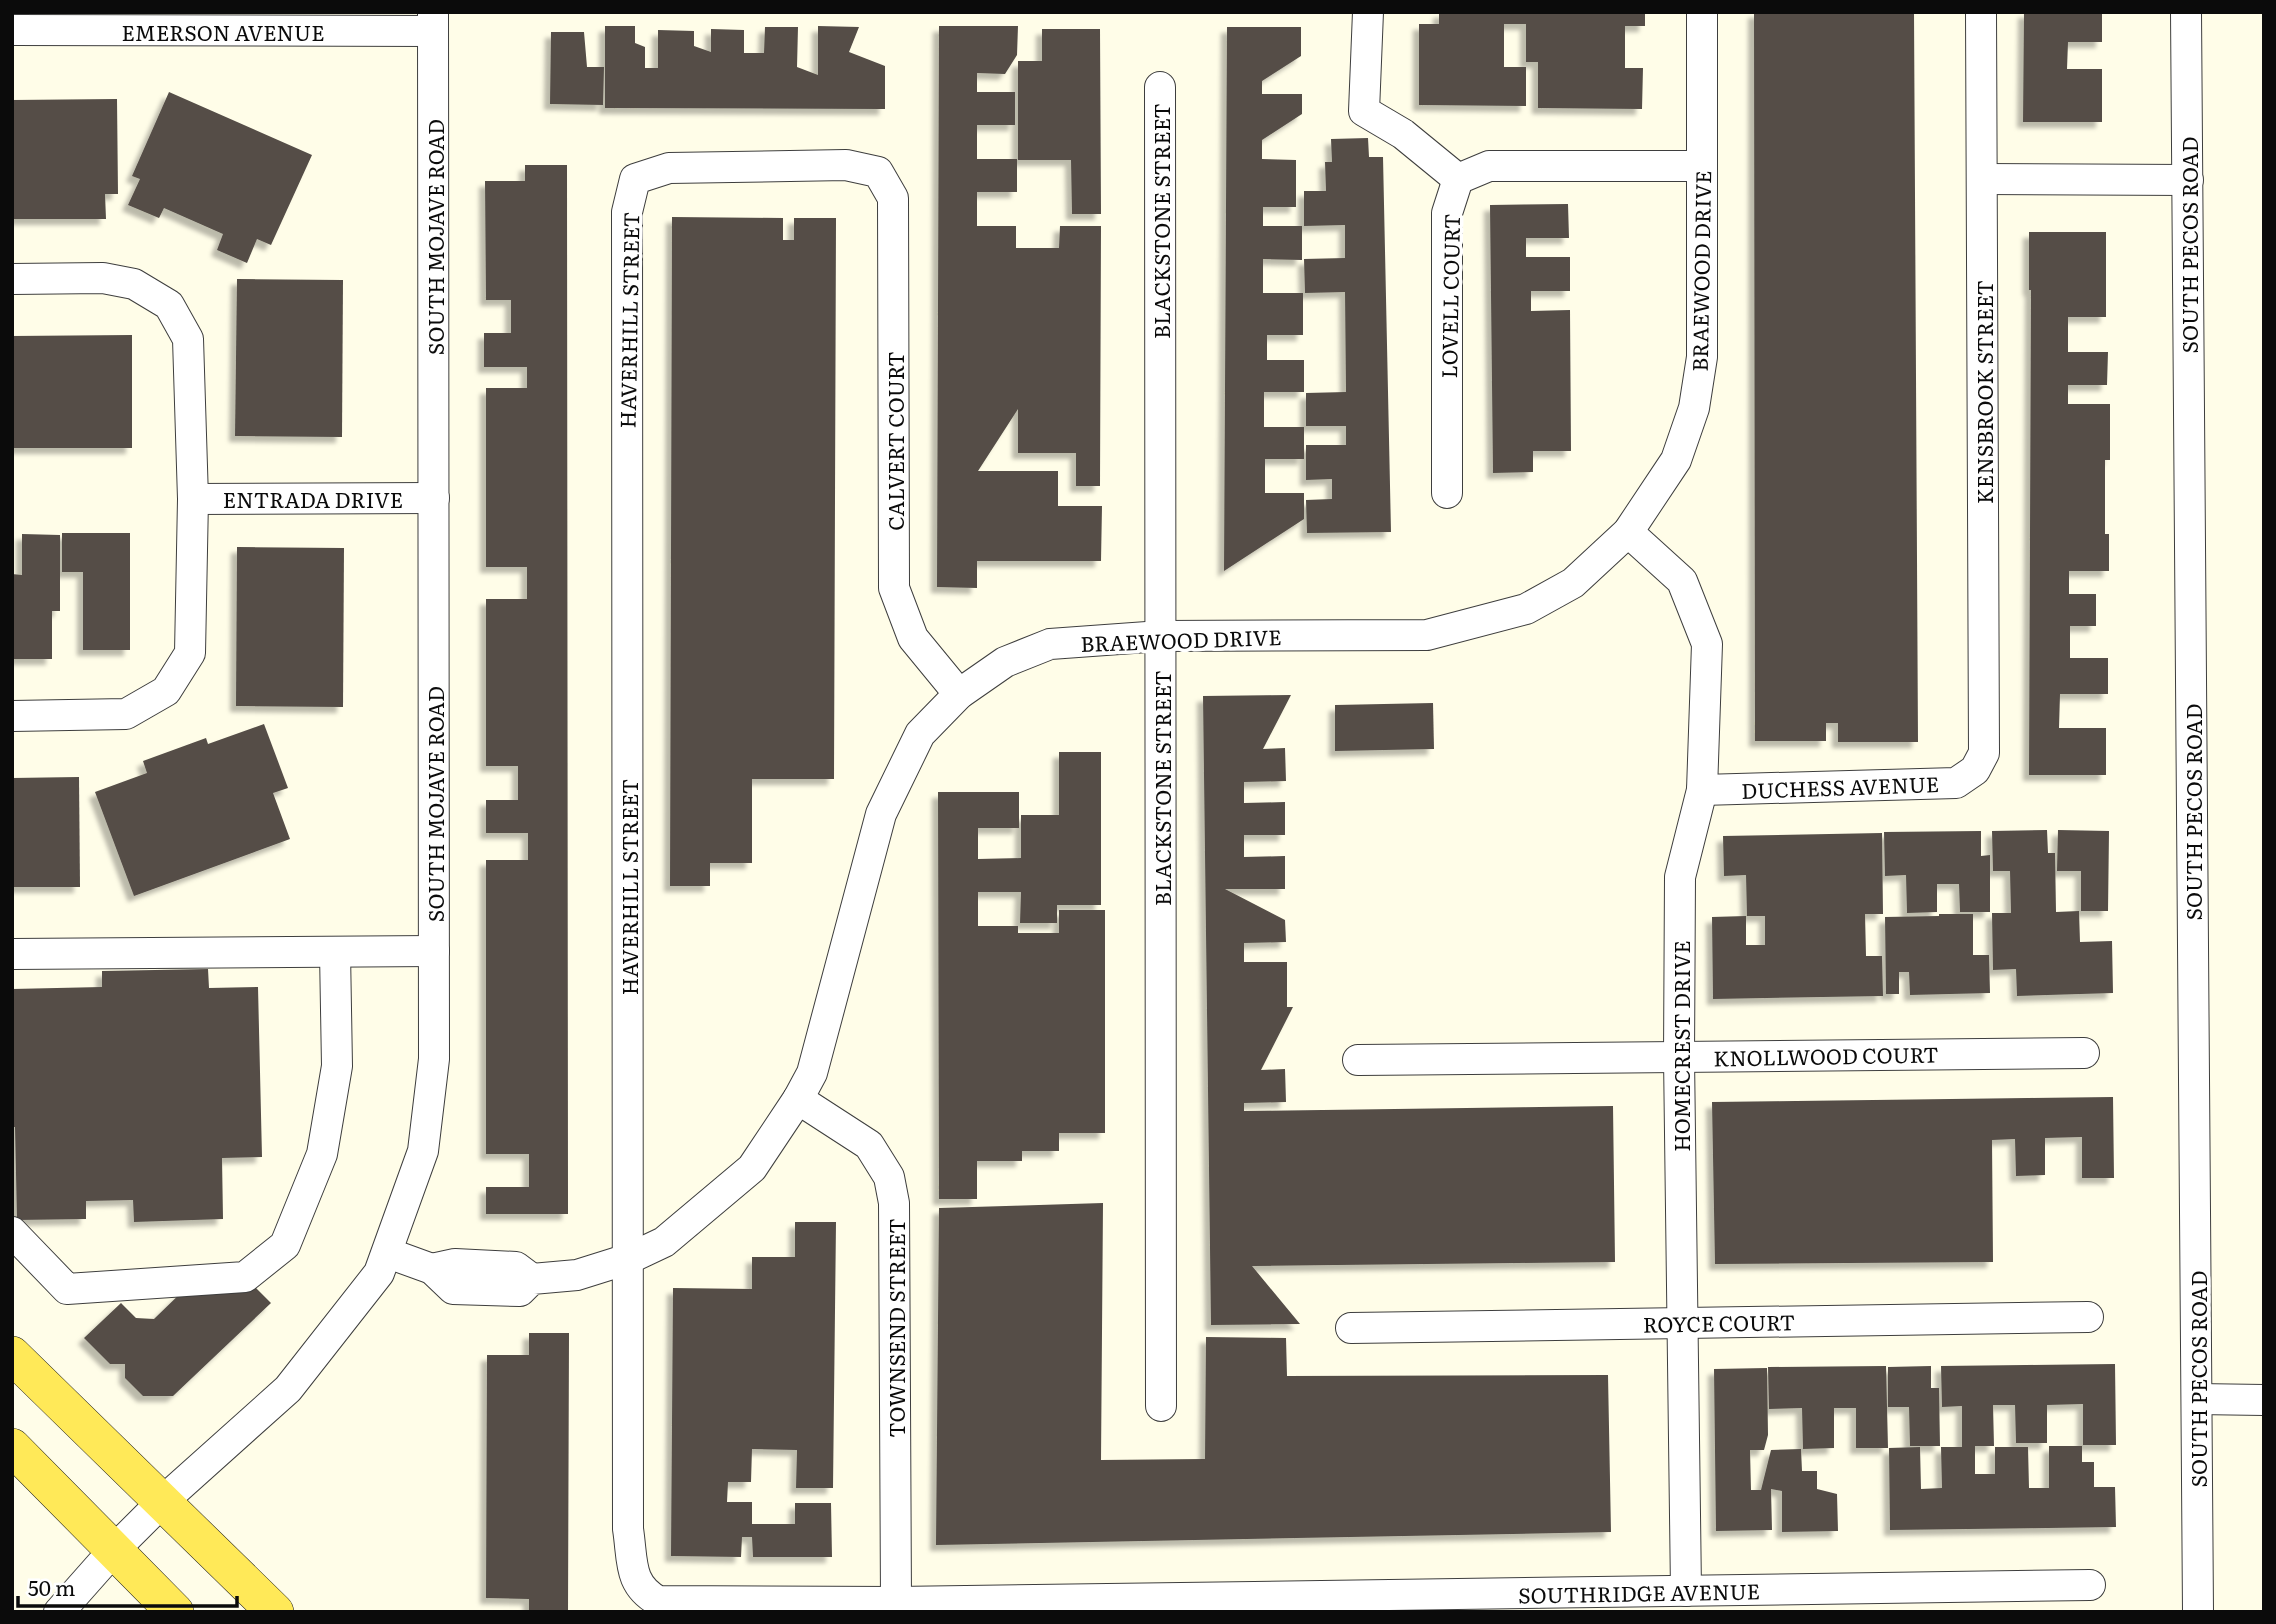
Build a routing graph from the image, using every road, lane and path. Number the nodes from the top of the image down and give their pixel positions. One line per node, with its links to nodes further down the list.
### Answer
1 (1368, 12): 10 (street)
2 (1702, 12): 8 (street, BRAEWOOD DRIVE)
3 (1981, 12): 11 (street, KENSBROOK STREET)
4 (2186, 12): 12 (street, SOUTH PECOS ROAD)
5 (433, 22): 6 (street, EMERSON AVENUE); 15 (street, SOUTH MOJAVE ROAD)
6 (12, 30)
7 (1160, 87): 18 (street, BLACKSTONE STREET)
8 (1702, 166): 10 (street); 17 (street, BRAEWOOD DRIVE)
9 (878, 172): 19 (street, CALVERT COURT); 32 (street, HAVERHILL STREET)
10 (1458, 178): 14 (street, LOVELL COURT)
11 (1982, 179): 12 (street); 21 (street, KENSBROOK STREET)
12 (2188, 180): 37 (street, SOUTH PECOS ROAD)
13 (12, 279): 16 (street)
14 (1447, 493)
15 (434, 498): 16 (street, ENTRADA DRIVE); 23 (street, SOUTH MOJAVE ROAD)
16 (193, 499): 20 (street)
17 (1628, 532): 18 (street, BRAEWOOD DRIVE); 22 (street, HOMECREST DRIVE)
18 (1161, 636): 19 (street, BRAEWOOD DRIVE); 39 (street, BLACKSTONE STREET)
19 (959, 694): 29 (street, BRAEWOOD DRIVE)
20 (12, 716)
21 (1975, 770): 22 (street, DUCHESS AVENUE)
22 (1702, 790): 27 (street, HOMECREST DRIVE)
23 (435, 951): 24 (street); 31 (street, SOUTH MOJAVE ROAD)
24 (335, 952): 25 (street); 30 (street)
25 (12, 954)
26 (2084, 1053): 27 (street, KNOLLWOOD COURT)
27 (1679, 1057): 28 (street, KNOLLWOOD COURT); 34 (street, HOMECREST DRIVE)
28 (1357, 1060)
29 (798, 1099): 32 (street, BRAEWOOD DRIVE); 46 (street, TOWNSEND STREET)
30 (12, 1232)
31 (388, 1253): 32 (street, BRAEWOOD DRIVE); 41 (street, SOUTH MOJAVE ROAD)
32 (628, 1259): 45 (street, HAVERHILL STREET)
33 (2088, 1317): 34 (street, ROYCE COURT)
34 (1682, 1323): 35 (street, ROYCE COURT); 44 (street, HOMECREST DRIVE)
35 (1351, 1328)
36 (12, 1355): 41 (main road)
37 (2197, 1399): 38 (street); 51 (street, SOUTH PECOS ROAD)
38 (2264, 1400)
39 (1161, 1406)
40 (12, 1447): 42 (main road)
41 (163, 1501): 42 (street, SOUTH MOJAVE ROAD); 50 (main road)
42 (113, 1551): 48 (street, SOUTH MOJAVE ROAD); 49 (main road)
43 (2090, 1585): 44 (street, SOUTHRIDGE AVENUE)
44 (1686, 1591): 47 (street, SOUTHRIDGE AVENUE)
45 (644, 1593): 46 (street, SOUTHRIDGE AVENUE)
46 (896, 1602): 47 (street, SOUTHRIDGE AVENUE)
47 (1370, 1604)
48 (59, 1612)
49 (175, 1612)
50 (275, 1612)
51 (2197, 1612)

